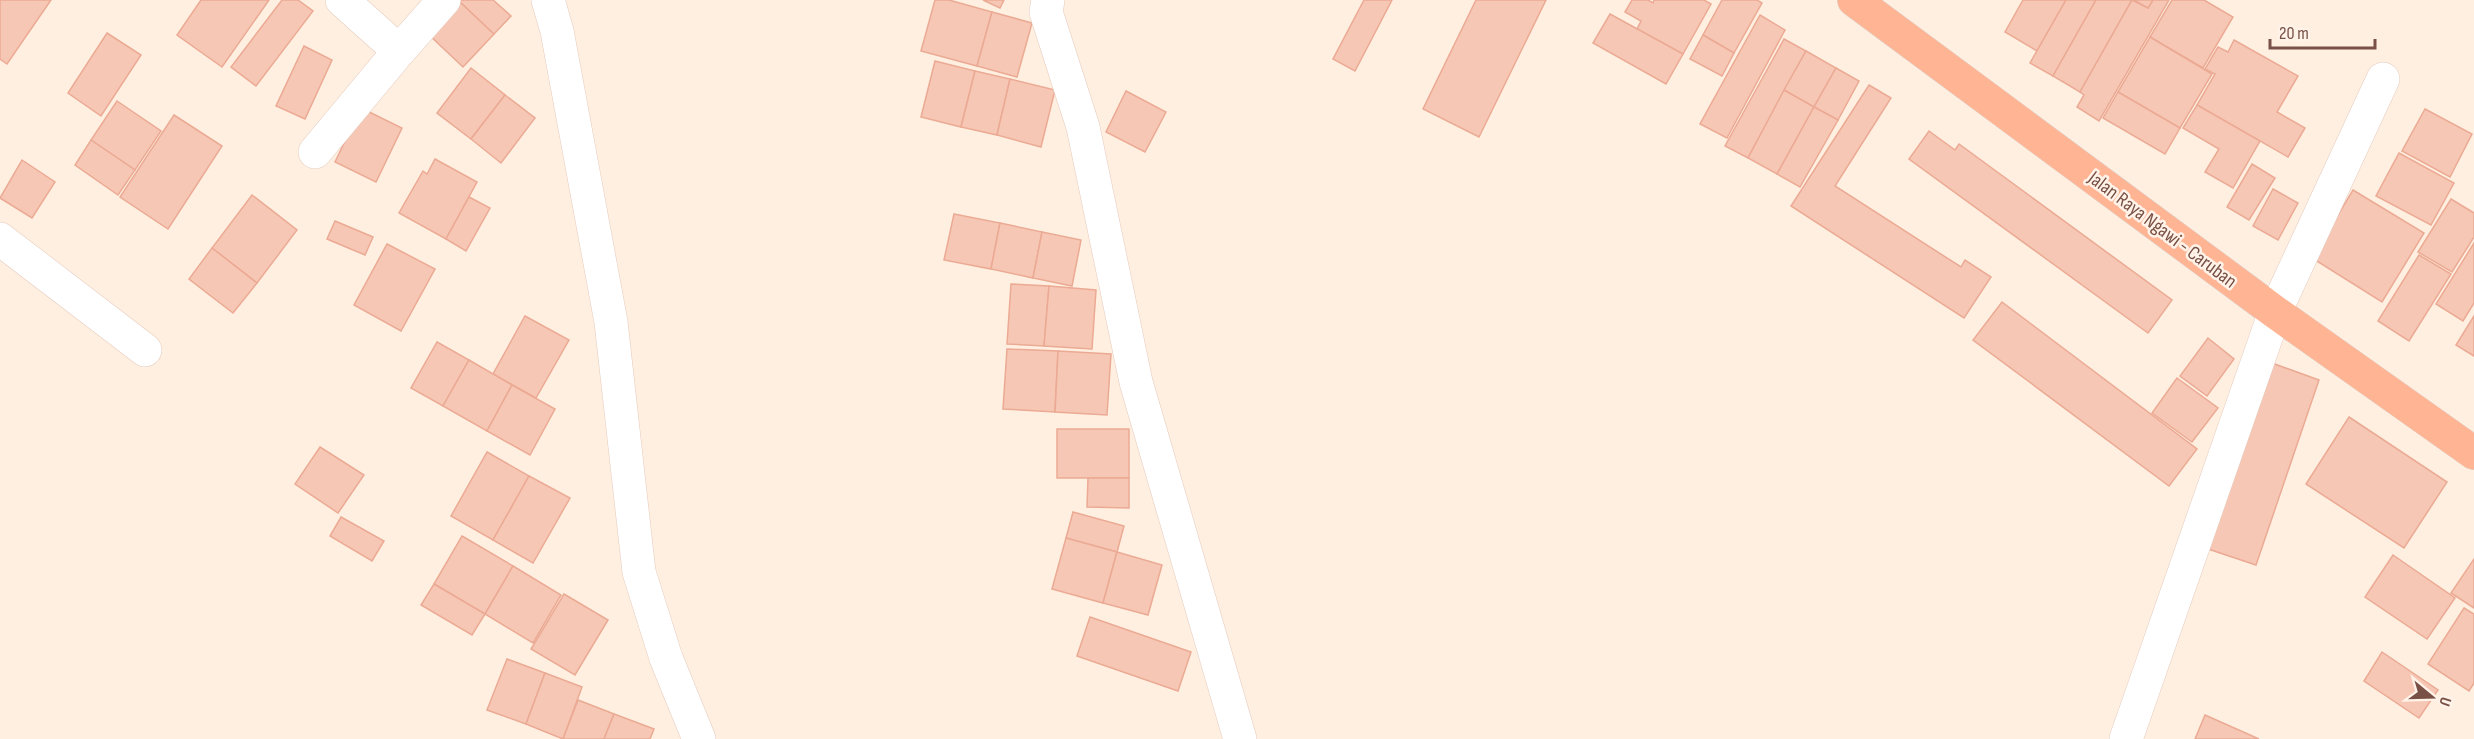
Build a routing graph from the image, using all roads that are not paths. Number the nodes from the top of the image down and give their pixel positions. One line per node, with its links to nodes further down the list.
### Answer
1 (342, 0): 6 (street)
2 (444, 0): 6 (street)
3 (548, 0): 13 (street)
4 (1048, 0): 14 (street)
5 (1854, 0): 10 (highway, Jalan Raya Ngawi - Caruban)
6 (399, 51): 8 (street)
7 (2382, 79): 10 (street)
8 (315, 152)
9 (0, 238): 11 (street)
10 (2275, 312): 12 (highway, Jalan Raya Ngawi - Caruban); 15 (street)
11 (145, 350)
12 (2474, 453)
13 (699, 739)
14 (1239, 739)
15 (2126, 739)

